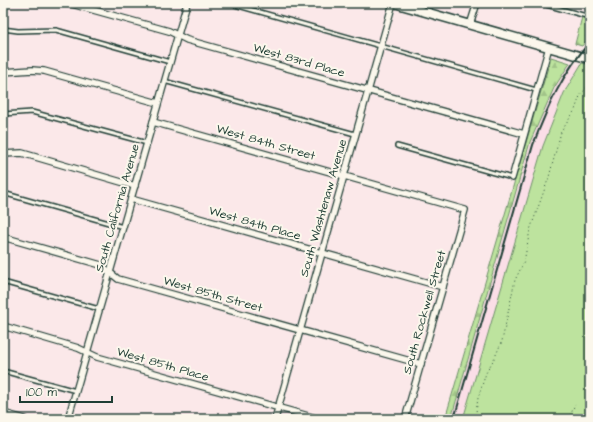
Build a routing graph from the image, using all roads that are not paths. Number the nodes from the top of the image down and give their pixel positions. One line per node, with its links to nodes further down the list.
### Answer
1 (68, 3): 10 (street, West 83rd Place)
2 (187, 3): 10 (street, South California Avenue)
3 (228, 3): 11 (lane)
4 (394, 3): 8 (street); 11 (street, South Washtenaw Avenue)
5 (477, 3): 8 (street)
6 (539, 3): 7 (lane)
7 (590, 17)
8 (470, 24): 12 (street)
9 (3, 29): 14 (lane)
10 (178, 35): 14 (street, South California Avenue); 17 (street, West 83rd Place)
11 (382, 47): 17 (street, South Washtenaw Avenue); 18 (lane)
12 (548, 47): 13 (street); 18 (street)
13 (590, 59)
14 (170, 62): 16 (street, South California Avenue)
15 (3, 72): 19 (street)
16 (164, 81): 19 (street, South California Avenue); 22 (lane)
17 (368, 90): 22 (street, South Washtenaw Avenue); 23 (street, West 83rd Place)
18 (536, 90): 23 (street)
19 (158, 103): 21 (street, South California Avenue)
20 (3, 114): 24 (lane)
21 (153, 122): 24 (street, South California Avenue); 27 (street, West 84th Street)
22 (356, 134): 27 (street, South Washtenaw Avenue)
23 (524, 134): 28 (street)
24 (147, 143): 29 (street, South California Avenue)
25 (398, 146): 28 (lane)
26 (3, 154): 29 (street)
27 (344, 175): 32 (street, West 84th Street); 35 (street, South Washtenaw Avenue)
28 (512, 178)
29 (135, 186): 31 (street, South California Avenue)
30 (3, 193): 33 (lane)
31 (131, 199): 33 (street, South California Avenue); 35 (street, West 84th Place)
32 (465, 210): 38 (street, South Rockwell Street)
33 (123, 227): 36 (street, South California Avenue)
34 (3, 237): 36 (street, West 85th Street)
35 (322, 253): 38 (street, West 84th Place); 41 (street, South Washtenaw Avenue)
36 (110, 272): 39 (street, South California Avenue); 41 (street, West 85th Street)
37 (3, 282): 39 (lane)
38 (443, 287): 43 (street, South Rockwell Street)
39 (100, 309): 42 (street, South California Avenue)
40 (3, 326): 42 (street, West 85th Place)
41 (300, 330): 43 (street, West 85th Street); 46 (street, South Washtenaw Avenue)
42 (87, 352): 45 (street, South California Avenue); 46 (street, West 85th Place)
43 (420, 364): 52 (street, South Rockwell Street)
44 (3, 371): 45 (lane)
45 (76, 392): 49 (street, South California Avenue)
46 (278, 407): 50 (street, South Washtenaw Avenue); 51 (street, West 85th Place)
47 (3, 413): 48 (street)
48 (25, 419)
49 (68, 419)
50 (275, 419)
51 (319, 419)
52 (405, 419)

